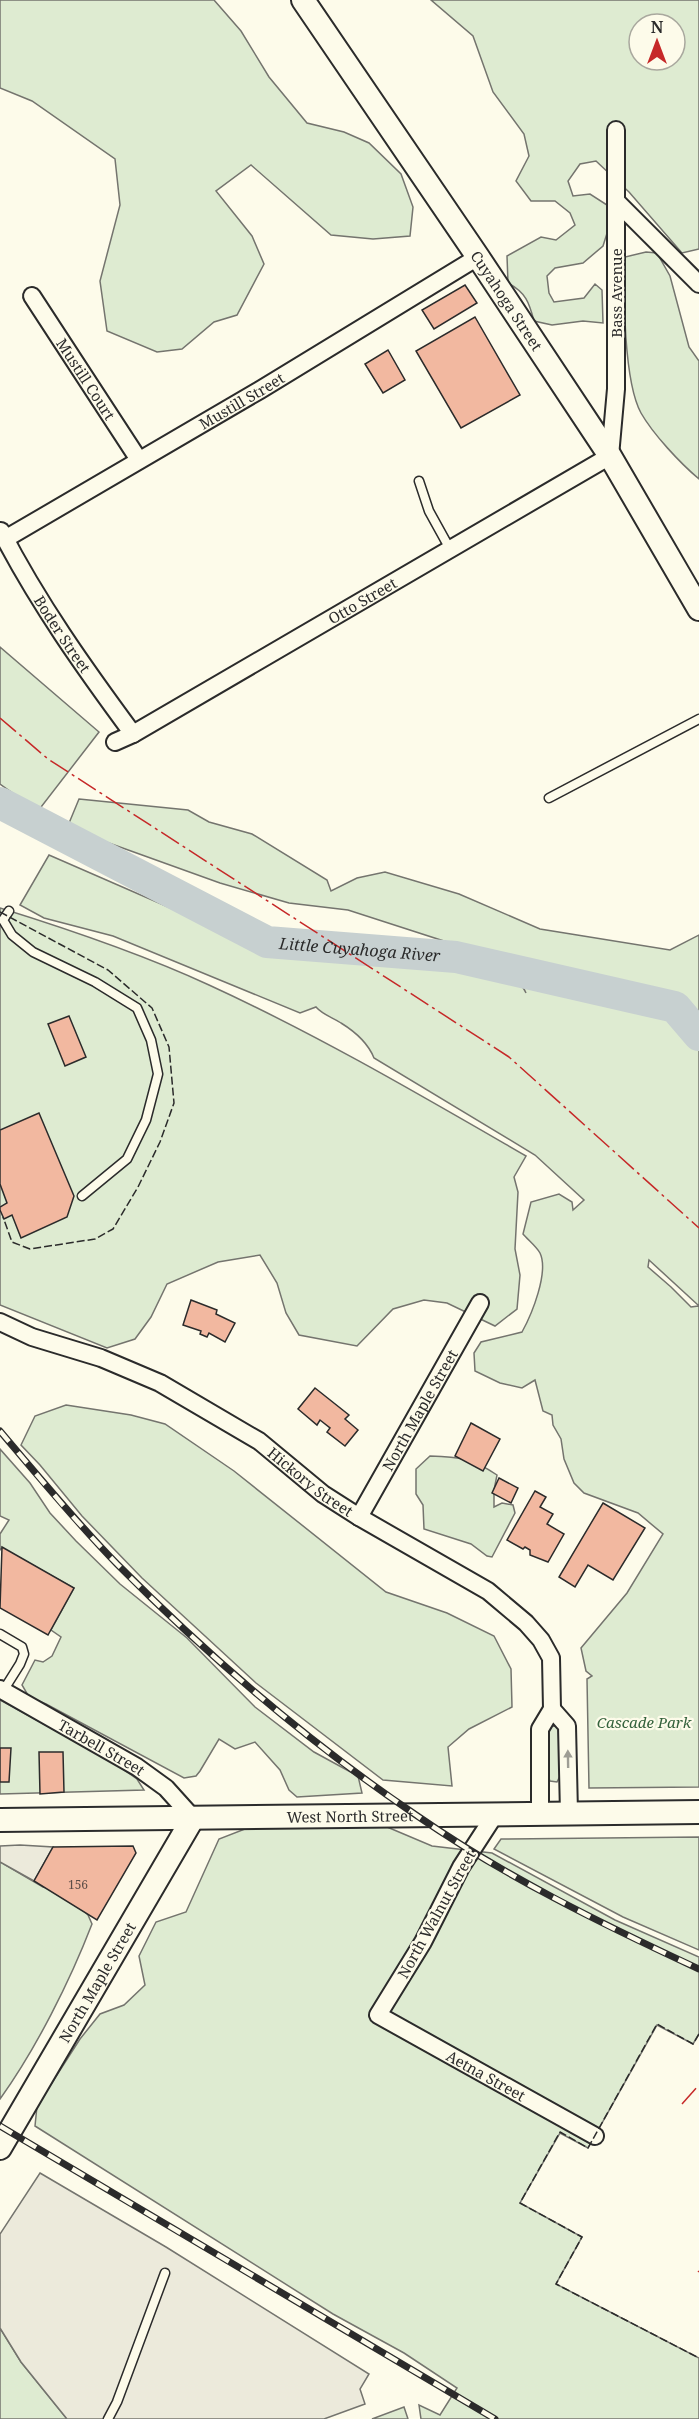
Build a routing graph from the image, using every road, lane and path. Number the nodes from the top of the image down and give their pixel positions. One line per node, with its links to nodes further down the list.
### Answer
1 (303, 0): 4 (street, Cuyahoga Street)
2 (616, 130): 3 (street, Bass Avenue)
3 (616, 201): 5 (street); 7 (street, Bass Avenue)
4 (478, 257): 7 (street, Cuyahoga Street); 8 (street, Mustill Street)
5 (699, 284)
6 (32, 296): 8 (street, Mustill Court)
7 (610, 456): 11 (street, Otto Street); 12 (street, Cuyahoga Street)
8 (140, 460): 10 (street, Mustill Street)
9 (419, 481): 11 (lane)
10 (2, 534): 14 (street, Boder Street)
11 (450, 549): 14 (street, Otto Street)
12 (699, 609)
13 (699, 719): 16 (lane)
14 (133, 734): 15 (street, Otto Street)
15 (115, 742)
16 (549, 798)
17 (9, 911): 18 (lane)
18 (1, 922): 19 (lane)
19 (82, 1196)
20 (480, 1303): 22 (street, North Maple Street)
21 (0, 1322): 22 (street, Hickory Street)
22 (359, 1517): 25 (street, Hickory Street)
23 (0, 1634): 24 (lane)
24 (1, 1690): 30 (street, Tarbell Street)
25 (552, 1709): 28 (street, Hickory Street); 29 (street, one-way to 25)
26 (699, 1812): 29 (street, West North Street)
27 (496, 1813): 28 (street, West North Street); 30 (street, West North Street); 32 (street, North Walnut Street)
28 (540, 1813): 29 (street, West North Street)
29 (569, 1813)
30 (194, 1818): 31 (street, West North Street); 34 (street, North Maple Street)
31 (0, 1820)
32 (378, 2015): 33 (street, Aetna Street)
33 (595, 2136)
34 (0, 2148)
35 (165, 2272): 36 (lane)
36 (108, 2419)

